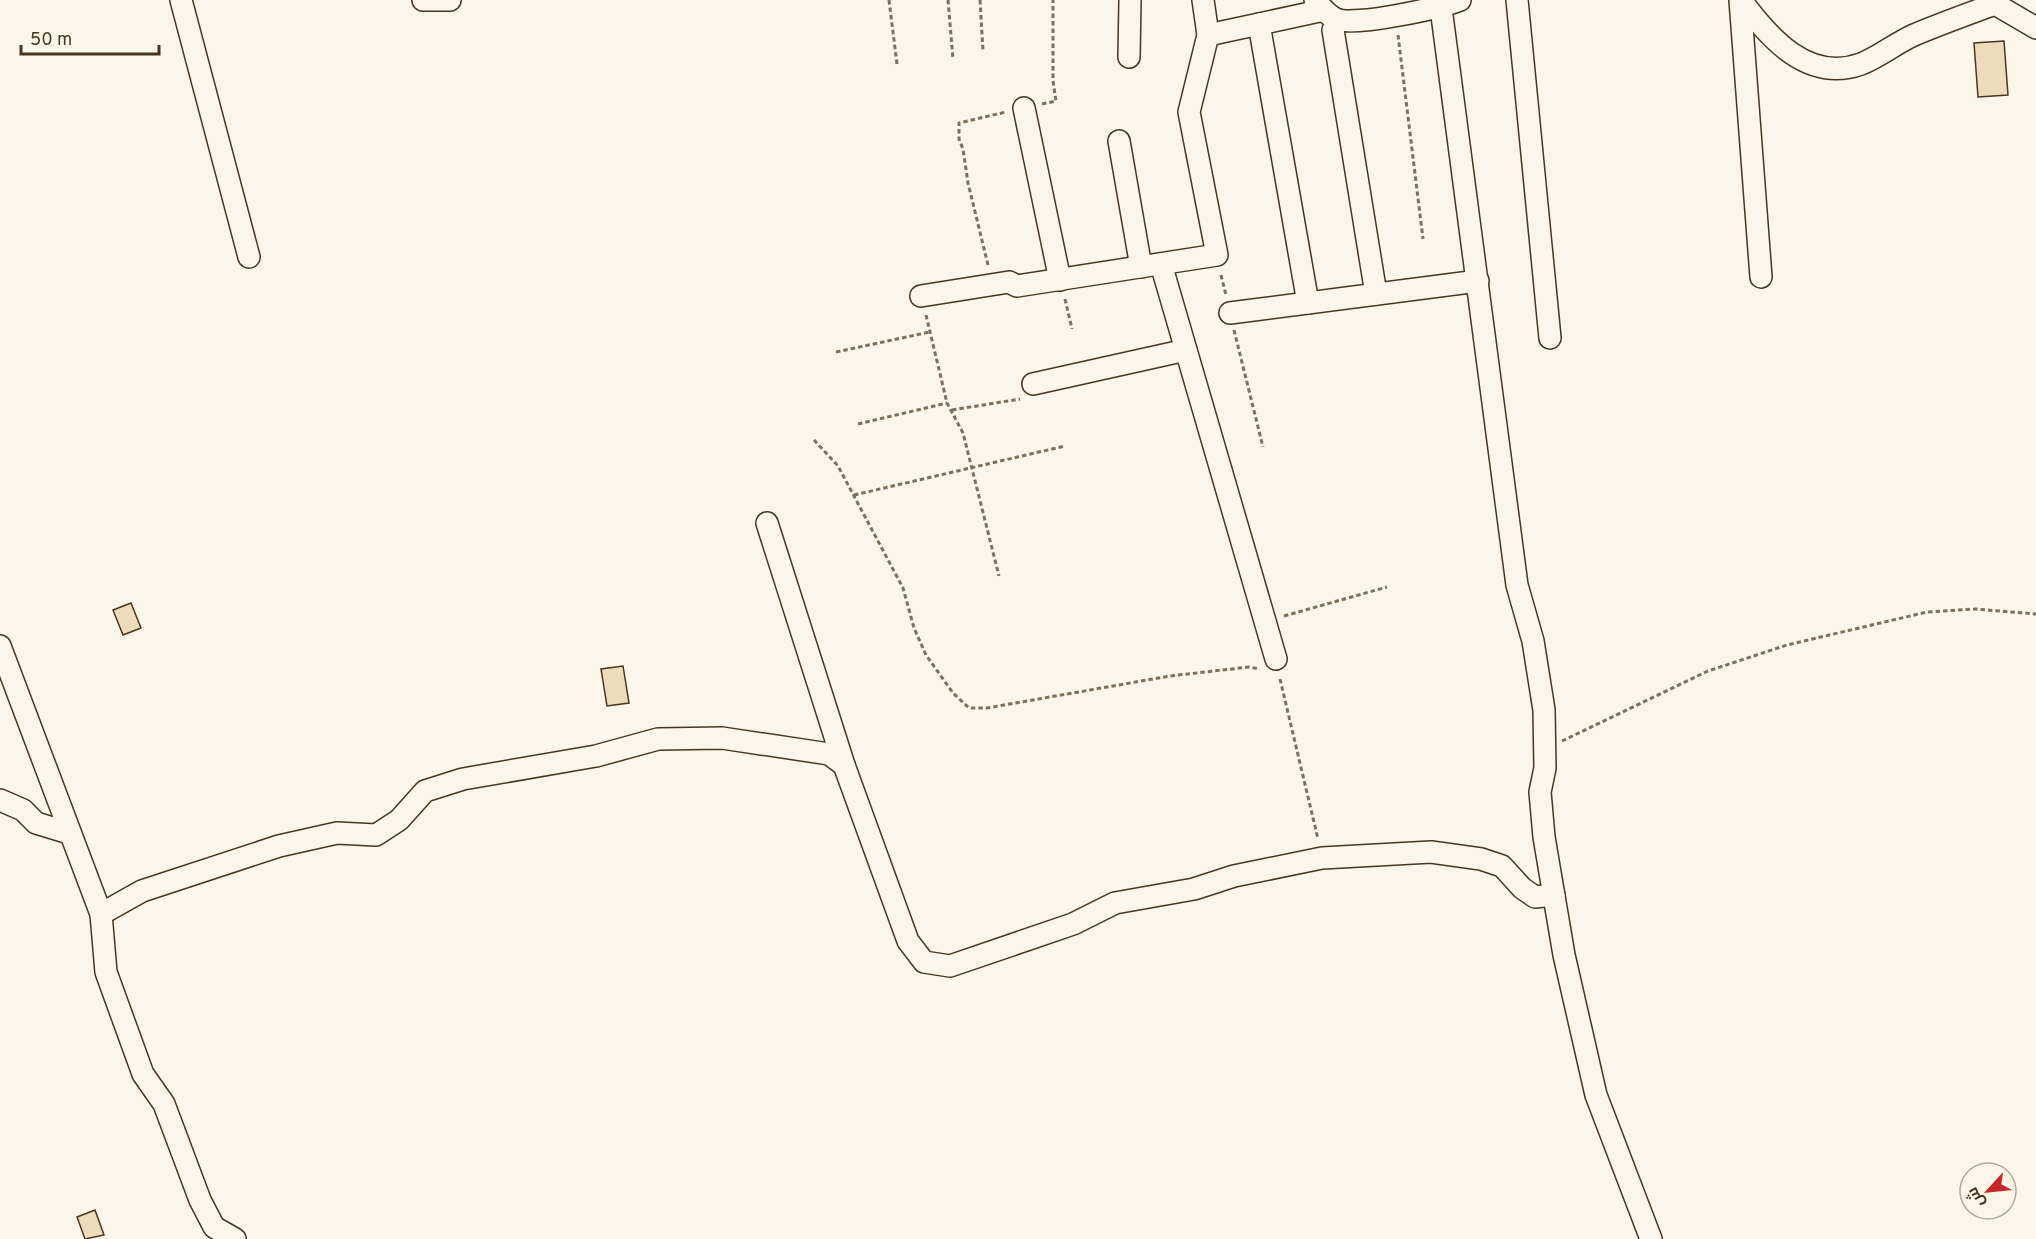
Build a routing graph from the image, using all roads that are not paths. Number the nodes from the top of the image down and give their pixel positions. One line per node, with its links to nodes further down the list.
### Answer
1 (181, 0): 16 (street)
2 (423, 0): 3 (street)
3 (450, 0)
4 (1130, 0): 13 (street)
5 (1203, 0): 12 (street)
6 (1517, 0): 25 (street)
7 (1740, 0): 11 (street); 18 (street)
8 (1435, 5): 9 (street); 20 (street)
9 (1325, 10): 10 (street); 21 (street)
10 (1259, 24): 12 (street); 23 (street)
11 (2036, 28)
12 (1208, 35): 17 (street)
13 (1129, 57)
14 (1024, 108): 19 (street)
15 (1119, 141): 17 (street)
16 (249, 257)
17 (1151, 266): 19 (street); 26 (street)
18 (1761, 277)
19 (1060, 280): 22 (street)
20 (1478, 281): 21 (street); 34 (street)
21 (1376, 294): 23 (street)
22 (921, 296)
23 (1308, 303): 24 (street)
24 (1230, 313)
25 (1550, 339)
26 (1186, 350): 27 (street); 30 (street)
27 (1033, 384)
28 (767, 523): 31 (street)
29 (0, 646): 33 (street)
30 (1274, 670)
31 (844, 765): 34 (street); 35 (street)
32 (0, 800): 33 (street)
33 (69, 833): 35 (street)
34 (1554, 895): 37 (street)
35 (101, 914): 36 (street)
36 (235, 1239)
37 (1651, 1239)

